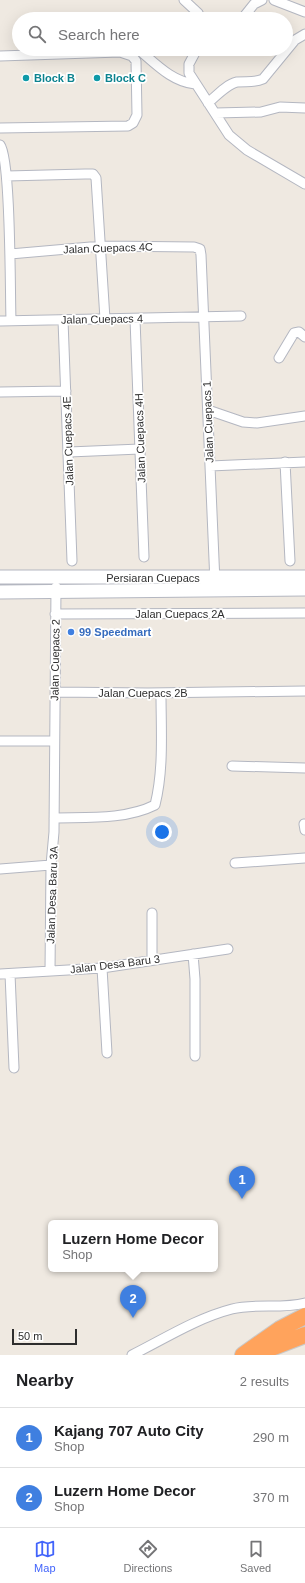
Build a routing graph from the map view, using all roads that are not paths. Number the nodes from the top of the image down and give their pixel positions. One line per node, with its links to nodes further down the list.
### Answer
1 (184, 0): 4 (street)
2 (262, 0): 5 (street)
3 (274, 0): 6 (street)
4 (197, 12)
5 (248, 12)
6 (305, 12)
7 (305, 34): 8 (street)
8 (293, 42)
9 (0, 56): 10 (street)
10 (12, 56)
11 (132, 56): 19 (street)
12 (146, 56): 15 (street)
13 (191, 56): 15 (street)
14 (282, 56): 16 (street)
15 (195, 84): 16 (street)
16 (208, 103): 18 (street)
17 (305, 108): 18 (street)
18 (216, 113): 22 (street)
19 (0, 128)
20 (0, 146): 21 (street)
21 (7, 176): 23 (street); 24 (street)
22 (305, 184)
23 (102, 246): 24 (street, Jalan Cuepacs 4C); 25 (street, Jalan Cuepacs 4C); 28 (street)
24 (10, 254): 30 (street)
25 (201, 255): 27 (street, Jalan Cuepacs 1)
26 (241, 316): 27 (street, Jalan Cuepacs 4)
27 (204, 318): 29 (street, Jalan Cuepacs 4); 37 (street, Jalan Cuepacs 1)
28 (105, 319): 29 (street, Jalan Cuepacs 4); 31 (street, Jalan Cuepacs 4)
29 (135, 319): 39 (street, Jalan Cuepacs 4H)
30 (11, 320): 31 (street, Jalan Cuepacs 4); 32 (street, Jalan Cuepacs 4)
31 (63, 320): 35 (street, Jalan Cuepacs 4E)
32 (0, 321)
33 (305, 337): 34 (street)
34 (279, 358)
35 (66, 391): 36 (street); 40 (street, Jalan Cuepacs 4E)
36 (0, 392)
37 (208, 410): 38 (street); 43 (street, Jalan Cuepacs 1)
38 (305, 416)
39 (140, 449): 40 (street); 44 (street, Jalan Cuepacs 4H)
40 (69, 452): 45 (street, Jalan Cuepacs 4E)
41 (285, 462): 42 (street); 43 (street); 46 (street)
42 (305, 462)
43 (210, 466): 50 (street, Jalan Cuepacs 1)
44 (144, 557)
45 (72, 562)
46 (290, 562)
47 (0, 577): 49 (street, Persiaran Cuepacs)
48 (305, 577): 50 (street, Persiaran Cuepacs)
49 (56, 578): 50 (street, Persiaran Cuepacs); 53 (street, Jalan Cuepacs 2)
50 (215, 584): 51 (street, Persiaran Cuepacs); 53 (street, Persiaran Cuepacs)
51 (305, 589)
52 (0, 592): 53 (street, Persiaran Cuepacs)
53 (56, 592): 55 (street, Jalan Cuepacs 2)
54 (305, 613): 55 (street, Jalan Cuepacs 2A)
55 (55, 614): 57 (street, Jalan Cuepacs 2)
56 (305, 691): 58 (street, Jalan Cuepacs 2B)
57 (55, 692): 58 (street, Jalan Cuepacs 2B); 60 (street, Jalan Cuepacs 2)
58 (161, 693): 63 (street)
59 (0, 740): 60 (street)
60 (54, 741): 63 (street, Jalan Cuepacs 2)
61 (232, 766): 62 (street)
62 (305, 768)
63 (54, 818): 66 (street, Jalan Desa Baru 3A)
64 (305, 858): 65 (street)
65 (235, 863)
66 (51, 865): 67 (street); 73 (street, Jalan Desa Baru 3A)
67 (0, 869)
68 (152, 913): 71 (street)
69 (228, 949): 70 (street, Jalan Desa Baru 3)
70 (193, 954): 71 (street, Jalan Desa Baru 3); 77 (street)
71 (152, 960): 72 (street, Jalan Desa Baru 3)
72 (102, 968): 73 (street, Jalan Desa Baru 3); 76 (street)
73 (50, 971): 75 (street, Jalan Desa Baru 3)
74 (0, 974): 75 (street, Jalan Desa Baru 3)
75 (10, 974): 78 (street)
76 (106, 1053)
77 (195, 1056)
78 (14, 1068)
79 (305, 1303): 82 (street)
80 (305, 1316): 83 (highway)
81 (305, 1336): 84 (highway)
82 (132, 1355)
83 (243, 1355)
84 (253, 1355)

